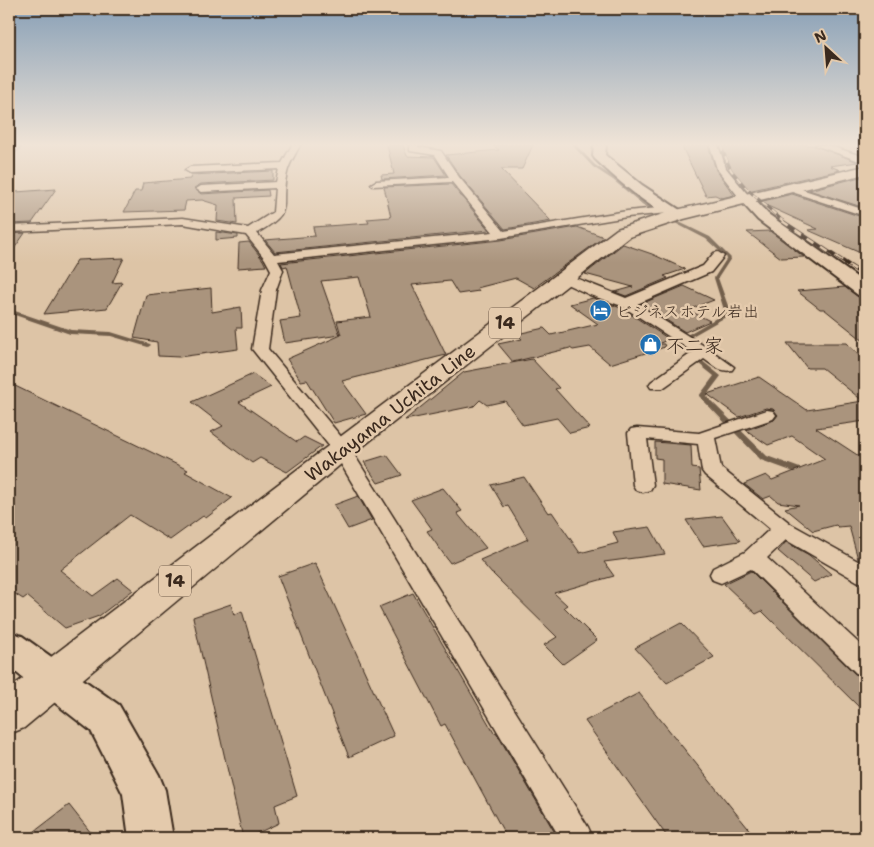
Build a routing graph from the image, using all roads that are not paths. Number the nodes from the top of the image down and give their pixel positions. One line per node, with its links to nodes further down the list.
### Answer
1 (281, 185): 7 (street); 12 (street)
2 (459, 185): 13 (street)
3 (633, 185): 9 (main road)
4 (735, 185): 8 (street)
5 (804, 185): 6 (main road, Wakayama Uchita Line / 14)
6 (789, 188): 8 (main road, Wakayama Uchita Line / 14); 10 (street)
7 (201, 190)
8 (746, 198): 9 (main road, Wakayama Uchita Line / 14); 17 (main road)
9 (673, 212): 13 (street); 16 (main road, Wakayama Uchita Line / 14)
10 (865, 213)
11 (9, 228): 12 (street)
12 (250, 232): 15 (street)
13 (501, 235): 15 (street)
14 (718, 256): 18 (street)
15 (271, 258): 24 (street)
16 (564, 278): 18 (street); 24 (main road, Wakayama Uchita Line / 14)
17 (865, 290)
18 (627, 303): 19 (street)
19 (704, 352): 20 (street); 21 (street)
20 (726, 367)
21 (657, 385)
22 (767, 415): 23 (street)
23 (707, 439): 25 (street); 26 (street)
24 (342, 449): 32 (main road, Wakayama Uchita Line / 14); 35 (street)
25 (643, 485)
26 (784, 529): 27 (street); 29 (street)
27 (753, 558): 28 (street); 31 (street)
28 (721, 574)
29 (865, 575)
30 (9, 647): 32 (main road)
31 (865, 665)
32 (54, 678): 33 (main road, Wakayama Uchita Line / 14); 34 (main road)
33 (9, 714)
34 (150, 838)
35 (577, 838)

